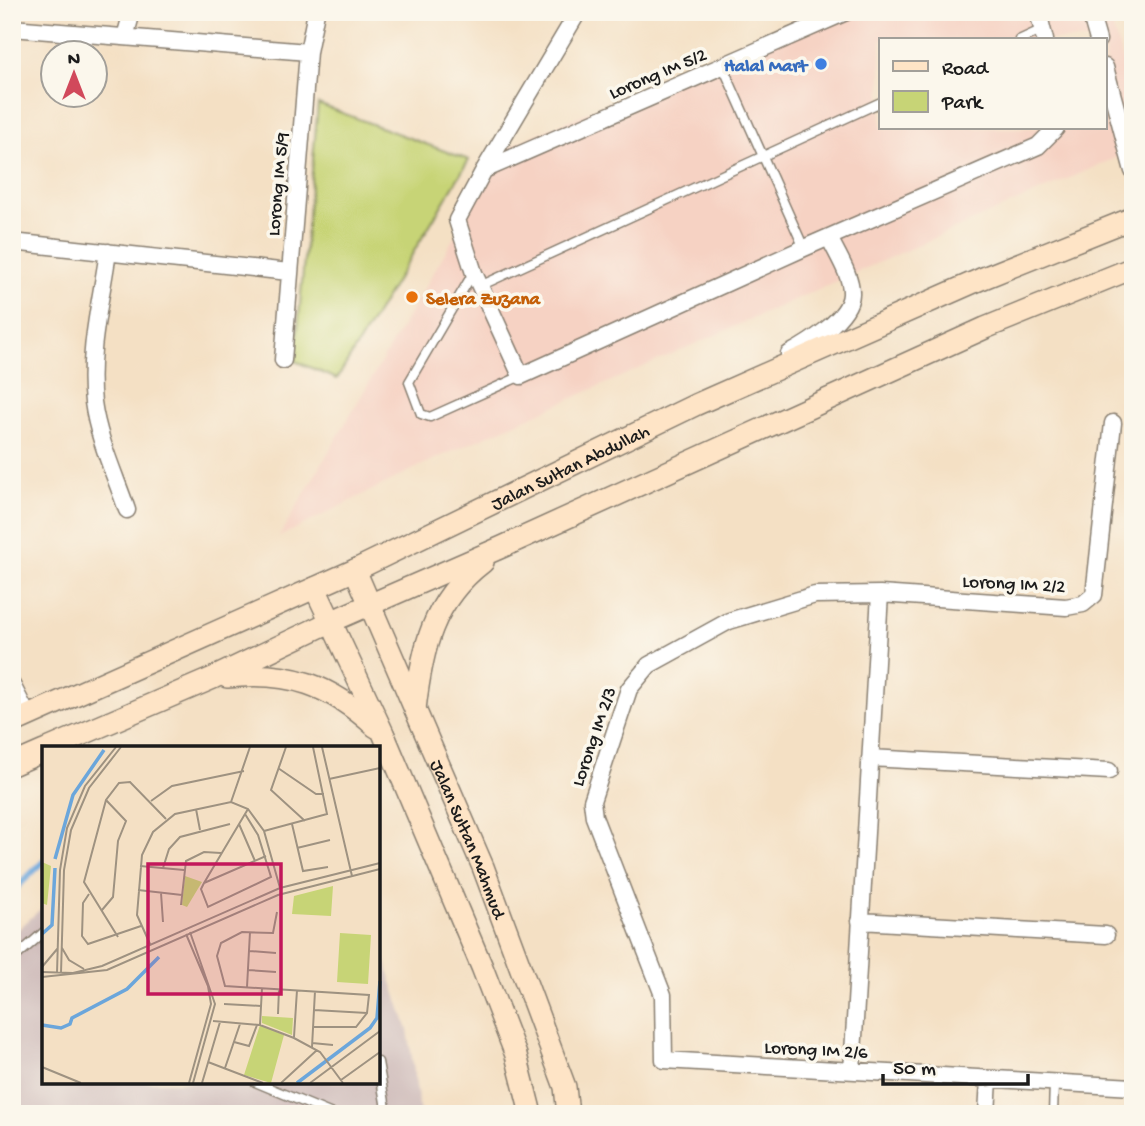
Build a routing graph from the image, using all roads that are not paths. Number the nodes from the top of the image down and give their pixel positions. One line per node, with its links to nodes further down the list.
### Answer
1 (132, 12): 9 (street)
2 (316, 12): 11 (street, Lorong IM 5/9)
3 (578, 12): 17 (street)
4 (846, 12): 12 (street, Lorong IM 5/2)
5 (1038, 12): 8 (street)
6 (1090, 12): 10 (street)
7 (12, 28): 9 (street)
8 (1044, 35)
9 (125, 37): 11 (street)
10 (1097, 38)
11 (308, 52): 25 (street, Lorong IM 5/9)
12 (723, 67): 16 (lane); 17 (street, Lorong IM 5/2)
13 (1106, 71): 18 (street)
14 (879, 103): 16 (lane)
15 (1054, 130): 20 (street)
16 (763, 155): 22 (lane); 26 (lane)
17 (484, 170): 26 (street)
18 (1133, 171)
19 (1133, 218): 29 (main road, Jalan Sultan Abdullah)
20 (829, 237): 22 (street); 29 (street)
21 (12, 242): 23 (street)
22 (804, 248): 28 (street)
23 (108, 252): 25 (street); 31 (street)
24 (1133, 268): 32 (main road)
25 (289, 272): 27 (street, Lorong IM 5/9)
26 (477, 280): 28 (street); 28 (lane)
27 (282, 360)
28 (521, 376)
29 (695, 405): 33 (main road, Jalan Sultan Abdullah)
30 (1113, 423): 35 (street, Lorong IM 2/2)
31 (127, 510)
32 (502, 547): 36 (main road); 40 (main road)
33 (355, 570): 34 (main road, Jalan Sultan Abdullah); 36 (main road, Jalan Sultan Mahmud)
34 (315, 588): 37 (main road, Jalan Sultan Mahmud); 41 (main road, Jalan Sultan Abdullah)
35 (880, 594): 45 (street); 52 (street, Lorong IM 2/3)
36 (369, 604): 37 (main road); 40 (main road, Jalan Sultan Mahmud)
37 (330, 622): 38 (main road); 42 (main road, Jalan Sultan Mahmud)
38 (213, 678): 42 (main road); 43 (main road)
39 (12, 685): 41 (street)
40 (415, 711): 62 (main road, Jalan Sultan Mahmud)
41 (20, 719)
42 (383, 733): 61 (main road, Jalan Sultan Mahmud)
43 (55, 746)
44 (42, 752): 46 (main road)
45 (870, 758): 47 (street); 48 (street)
46 (12, 765)
47 (1109, 771)
48 (860, 921): 50 (street); 53 (street)
49 (42, 934): 51 (lane)
50 (1106, 936)
51 (12, 960)
52 (664, 1060): 53 (street, Lorong IM 2/6)
53 (852, 1071): 55 (street, Lorong IM 2/6)
54 (380, 1074): 60 (lane)
55 (989, 1079): 56 (street, Lorong IM 2/6); 63 (street)
56 (1054, 1083): 58 (street, Lorong IM 2/6); 64 (lane)
57 (260, 1084): 59 (lane)
58 (1133, 1087)
59 (332, 1114)
60 (387, 1114)
61 (531, 1114)
62 (568, 1114)
63 (987, 1114)
64 (1053, 1114)

